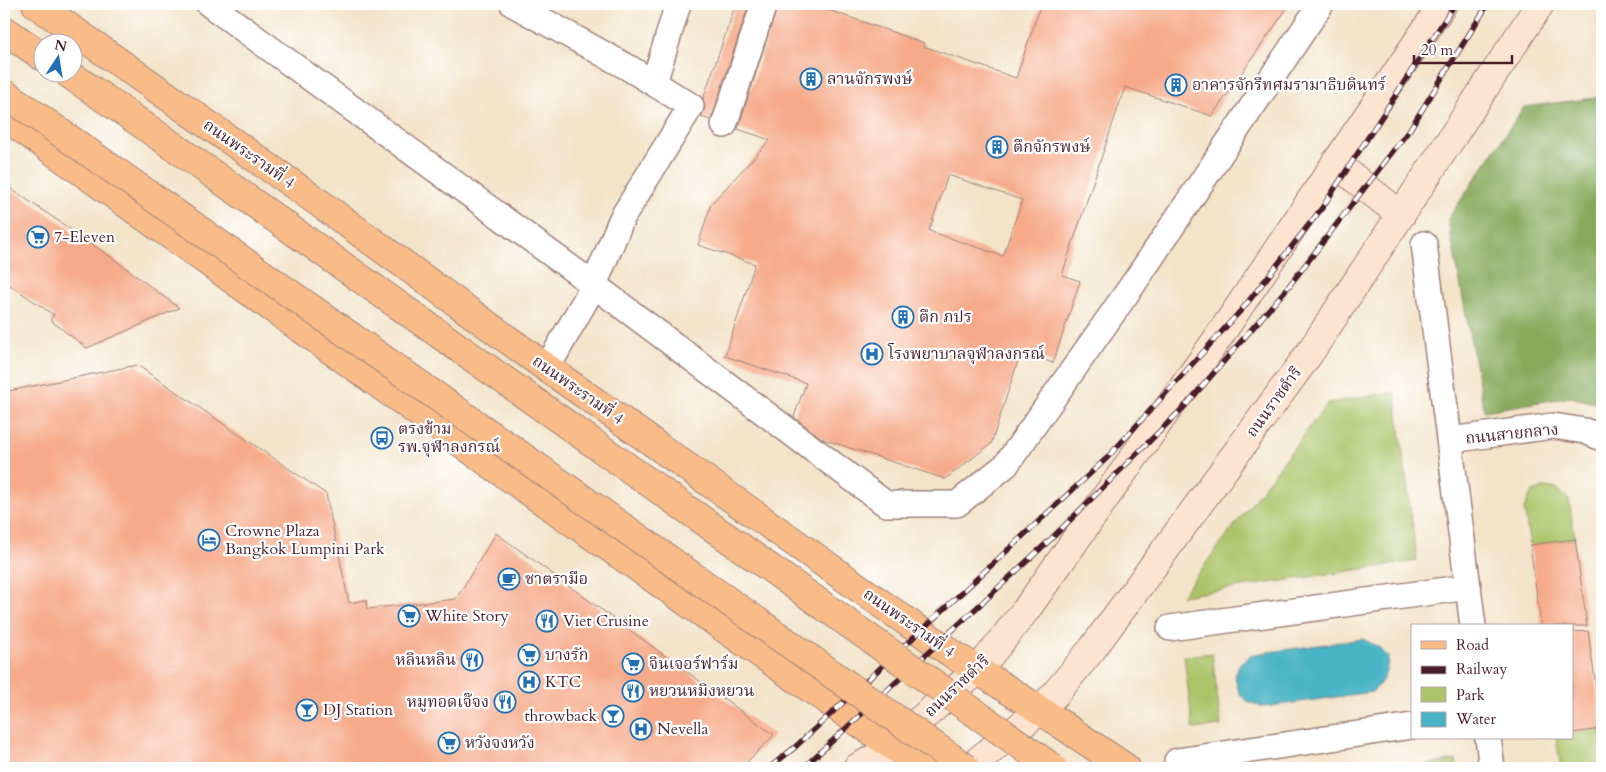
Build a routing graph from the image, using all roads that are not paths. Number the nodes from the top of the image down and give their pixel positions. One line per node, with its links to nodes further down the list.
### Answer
1 (36, 4): 20 (main road, ถนนพระรามที่ 4)
2 (208, 4): 19 (street)
3 (513, 4): 12 (street)
4 (678, 4): 12 (street)
5 (764, 4): 15 (street)
6 (1321, 4): 19 (street)
7 (1442, 4): 16 (main road, ถนนราชดำริ)
8 (1540, 4): 17 (main road, ถนนราชดำริ)
9 (4, 30): 10 (main road)
10 (32, 49)
11 (80, 82): 35 (main road, ถนนพระรามที่ 4, bridge)
12 (654, 83): 19 (street)
13 (4, 94): 34 (main road, bridge)
14 (4, 116): 30 (main road)
15 (724, 125)
16 (1335, 163): 17 (main road); 26 (main road, ถนนราชดำริ)
17 (1401, 215): 27 (main road, ถนนราชดำริ)
18 (1424, 244): 22 (street)
19 (594, 285): 20 (street)
20 (548, 368): 26 (main road, ถนนพระรามที่ 4)
21 (1602, 438): 22 (street, ถนนสายกลาง)
22 (1450, 440): 23 (street)
23 (1468, 587): 24 (street); 25 (street)
24 (1473, 624)
25 (1170, 628)
26 (978, 670): 27 (main road, ถนนพระรามที่ 4); 30 (main road, ถนนราชดำริ)
27 (1040, 710): 34 (main road, ถนนราชดำริ); 36 (main road, ถนนพระรามที่ 4)
28 (1411, 726): 31 (street)
29 (1488, 740): 37 (street)
30 (892, 745): 32 (main road, ถนนราชดำริ); 33 (main road)
31 (1177, 761)
32 (857, 768)
33 (924, 768)
34 (968, 768)
35 (1054, 768)
36 (1126, 768)
37 (1492, 768)

